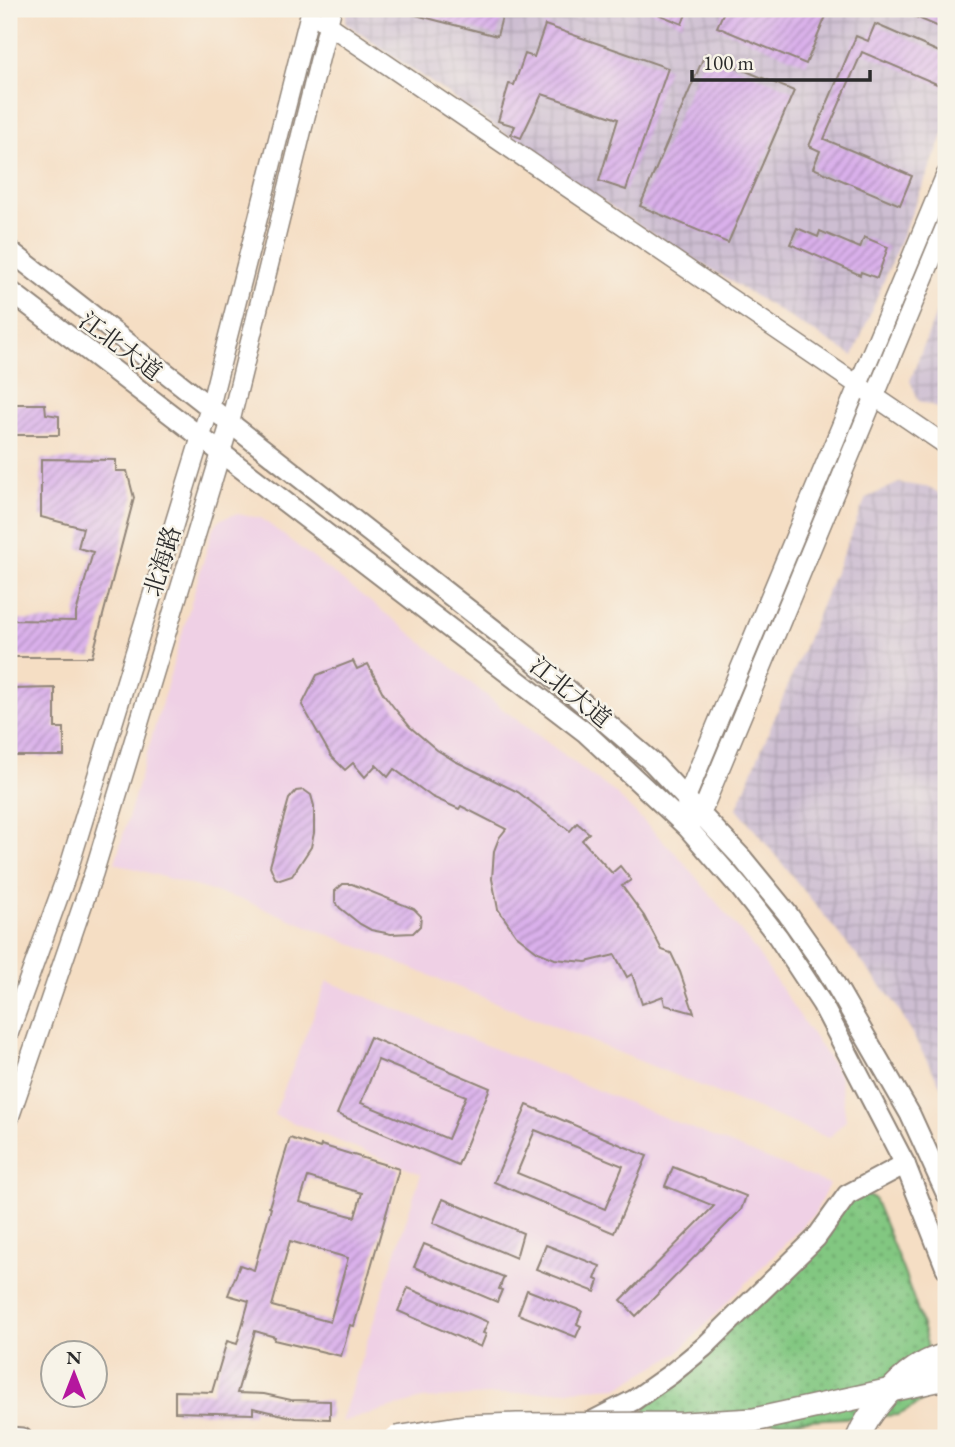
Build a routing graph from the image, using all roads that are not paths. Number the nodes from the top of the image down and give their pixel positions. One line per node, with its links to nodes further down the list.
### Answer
1 (309, 10): 2 (street); 9 (street, 北海路)
2 (331, 17): 7 (street); 10 (street, 北海路)
3 (946, 174): 7 (street)
4 (946, 225): 8 (street)
5 (9, 250): 9 (main road, 江北大道)
6 (9, 290): 11 (main road, 江北大道)
7 (858, 386): 8 (street); 14 (street)
8 (875, 397): 12 (street); 15 (street)
9 (210, 407): 10 (main road, 江北大道); 11 (street, 北海路)
10 (230, 423): 13 (street, 北海路); 14 (main road, 江北大道)
11 (201, 438): 13 (main road, 江北大道); 16 (street, 北海路)
12 (946, 445)
13 (220, 453): 15 (main road, 江北大道); 17 (street, 北海路)
14 (686, 798): 15 (main road, 江北大道)
15 (694, 821): 18 (main road, 江北大道); 19 (main road, 江北大道)
16 (9, 1033)
17 (9, 1119)
18 (905, 1164): 20 (main road, 江北大道); 26 (main road)
19 (946, 1192)
20 (946, 1268)
21 (946, 1355): 29 (highway, bridge)
22 (946, 1378): 25 (highway, bridge)
23 (9, 1437): 24 (main road)
24 (22, 1438)
25 (396, 1438)
26 (559, 1438)
27 (730, 1438): 28 (highway)
28 (748, 1438)
29 (858, 1438)

